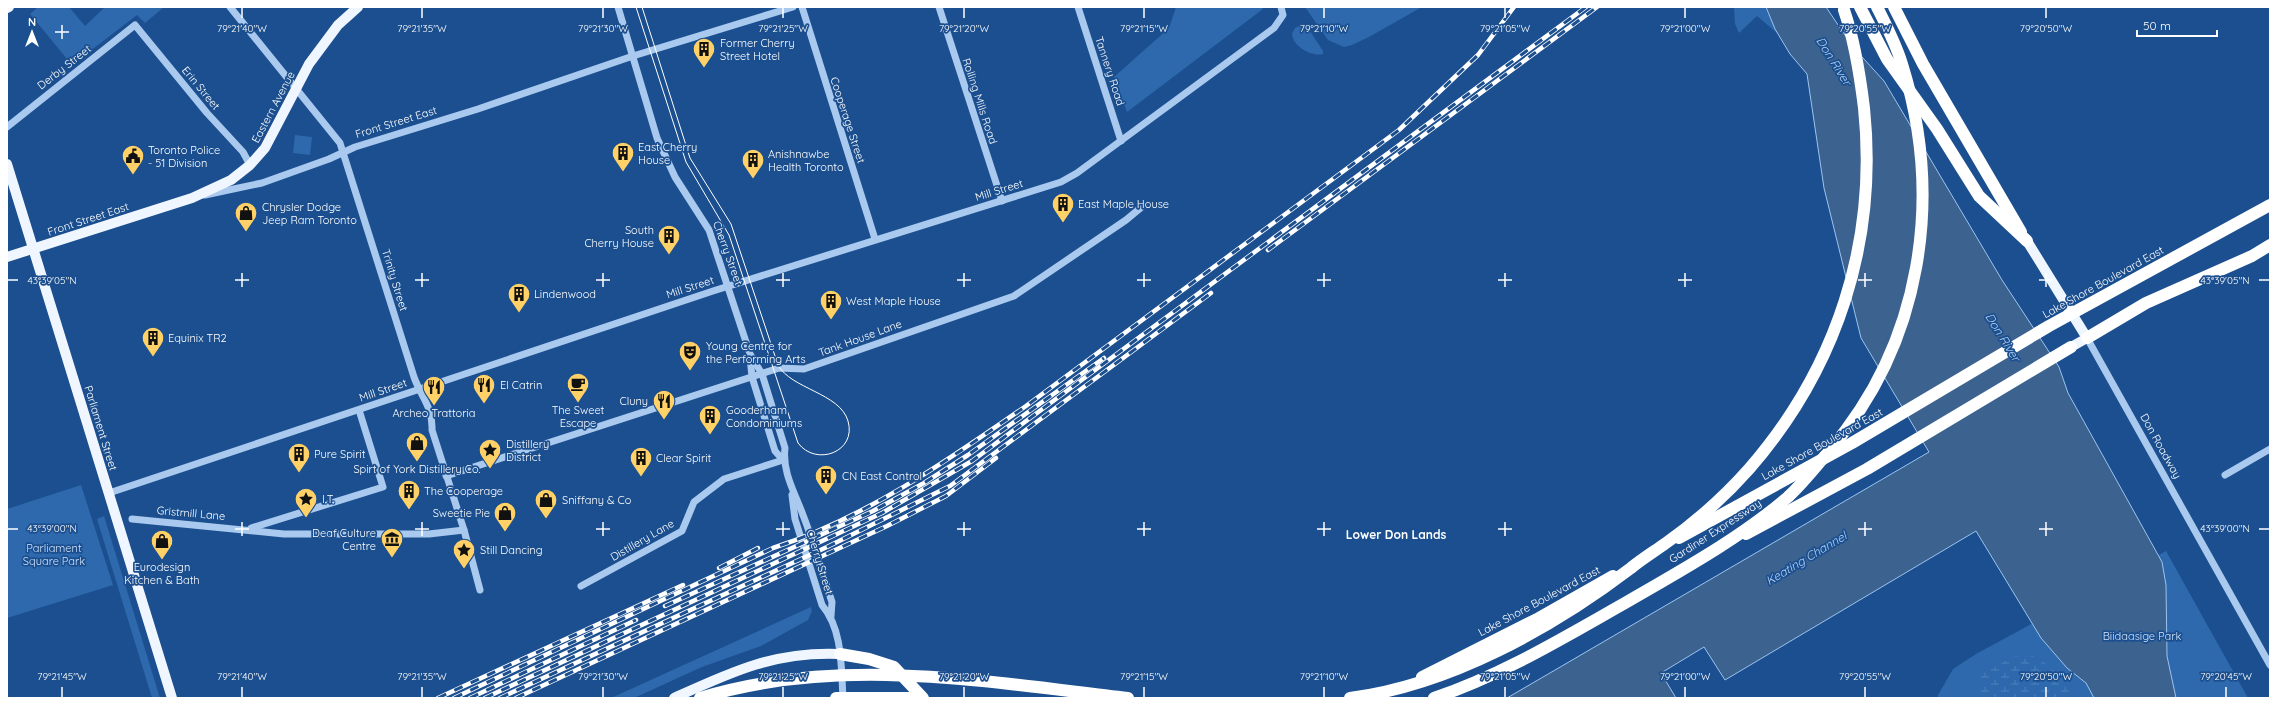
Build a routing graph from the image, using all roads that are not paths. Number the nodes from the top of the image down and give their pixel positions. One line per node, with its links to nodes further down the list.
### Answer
1 (230, 7): 15 (street, Trinity Street)
2 (358, 7): 15 (main road, Eastern Avenue)
3 (618, 7): 14 (street, Cherry Street)
4 (792, 7): 14 (street, Front Street East)
5 (802, 7): 25 (street, Cooperage Street)
6 (939, 7): 22 (street, Rolling Mills Road)
7 (1078, 7): 17 (street, Tannery Road)
8 (1860, 7): 26 (highway)
9 (1877, 7): 63 (highway, Gardiner Expressway, bridge)
10 (1894, 7): 26 (highway)
11 (1843, 8): 61 (highway, bridge)
12 (1282, 11): 17 (street, Mill Street)
13 (135, 25): 16 (street, Derby Street); 20 (street, Erin Street)
14 (633, 56): 18 (street, Front Street East); 30 (street, Cherry Street)
15 (297, 89): 18 (street, Trinity Street); 20 (main road, Eastern Avenue)
16 (7, 127)
17 (1121, 141): 22 (street, Mill Street)
18 (343, 152): 21 (street, Front Street East); 37 (street, Trinity Street)
19 (7, 164): 28 (main road, Parliament Street)
20 (250, 165): 21 (main road, Eastern Avenue)
21 (192, 198): 28 (main road, Front Street East)
22 (1002, 201): 25 (street, Mill Street)
23 (1144, 205): 35 (street, Tank House Lane)
24 (2270, 205): 31 (highway, Lake Shore Boulevard East)
25 (875, 239): 30 (street, Mill Street)
26 (2027, 241): 31 (main road, Don Roadway)
27 (2270, 245): 32 (highway)
28 (33, 249): 29 (main road, Front Street East); 44 (main road, Parliament Street)
29 (7, 257)
30 (729, 287): 34 (street, Cherry Street); 37 (street, Mill Street)
31 (2073, 313): 32 (main road, Don Roadway); 62 (highway, Lake Shore Boulevard East)
32 (2087, 338): 33 (main road); 52 (street, Don Roadway)
33 (2071, 347): 64 (highway)
34 (750, 354): 35 (street, Cherry Street); 36 (street, Cherry Street)
35 (762, 374): 36 (street, Tank House Lane); 40 (street, Cherry Street)
36 (752, 377): 40 (street, Cherry Street); 42 (street, Tank House Lane)
37 (418, 390): 38 (street, Mill Street); 42 (street, Trinity Street)
38 (359, 410): 44 (street, Mill Street); 46 (street)
39 (2270, 449): 41 (street)
40 (784, 460): 43 (street, Cherry Street); 48 (street, Distillery Lane)
41 (2225, 475)
42 (446, 476): 47 (street, Trinity Street)
43 (791, 487): 50 (street, Cherry Street); 50 (street, Cherry Street)
44 (109, 493): 53 (main road, Parliament Street)
45 (132, 519): 46 (street, Gristmill Lane)
46 (247, 530): 47 (street, Gristmill Lane)
47 (464, 530): 49 (street, Trinity Street)
48 (581, 586)
49 (480, 590)
50 (831, 616): 51 (street, Cherry Street)
51 (840, 654): 54 (main road); 57 (street, Cherry Street); 59 (highway)
52 (2270, 665)
53 (172, 698)
54 (674, 698)
55 (700, 698): 60 (highway, bridge)
56 (836, 698): 58 (highway, bridge)
57 (843, 698)
58 (914, 698)
59 (923, 698)
60 (1128, 698)
61 (1350, 698)
62 (1382, 698)
63 (1434, 698)
64 (1438, 698)

